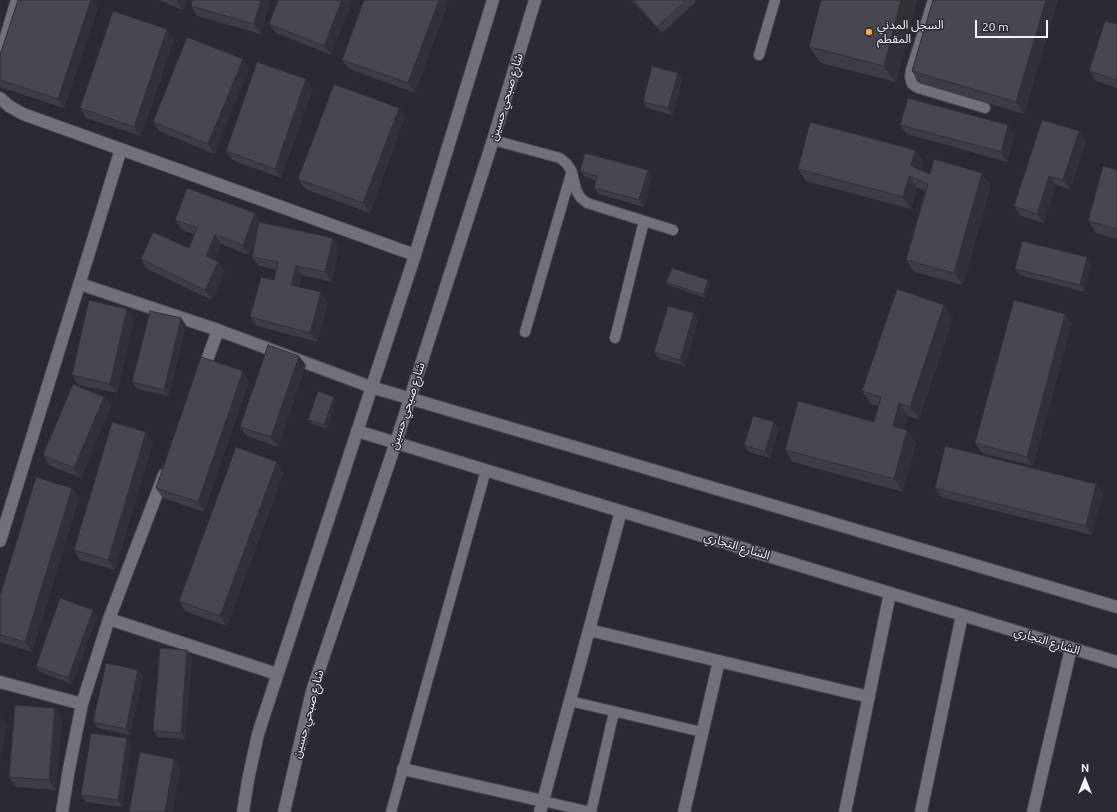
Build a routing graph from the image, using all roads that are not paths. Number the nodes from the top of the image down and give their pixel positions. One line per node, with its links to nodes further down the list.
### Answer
1 (16, 0): 7 (street)
2 (493, 0): 15 (street)
3 (535, 0): 10 (street, شارع صبحي حسين)
4 (775, 0): 6 (lane)
5 (933, 0): 9 (lane)
6 (760, 55)
7 (0, 57)
8 (0, 98): 11 (street)
9 (985, 108)
10 (493, 140): 12 (lane); 22 (street, شارع صبحي حسين)
11 (121, 149): 15 (street); 16 (street)
12 (572, 172): 13 (lane); 18 (lane)
13 (644, 221): 14 (lane); 19 (lane)
14 (673, 230)
15 (415, 255): 21 (street)
16 (80, 284): 17 (street); 28 (street)
17 (218, 330): 20 (street); 21 (street)
18 (525, 332)
19 (615, 338)
20 (198, 382)
21 (371, 387): 22 (street); 23 (street)
22 (410, 398): 24 (street, شارع صبحي حسين); 30 (street)
23 (357, 430): 24 (street, الشارع التجاري); 37 (street)
24 (396, 442): 26 (street, الشارع التجاري); 48 (street, شارع صبحي حسين)
25 (168, 463): 32 (street)
26 (486, 470): 27 (street, الشارع التجاري); 44 (lane)
27 (621, 511): 29 (street, الشارع التجاري); 33 (street)
28 (0, 541)
29 (890, 593): 31 (street, الشارع التجاري); 39 (street)
30 (1117, 607)
31 (962, 615): 34 (street, الشارع التجاري); 52 (street)
32 (110, 619): 37 (street); 41 (street)
33 (589, 630): 35 (street); 40 (street)
34 (1071, 648): 36 (street, الشارع التجاري); 53 (street)
35 (719, 661): 39 (street); 43 (street)
36 (1117, 662)
37 (277, 674): 47 (street)
38 (0, 682): 41 (street)
39 (869, 697): 51 (street)
40 (570, 702): 42 (lane); 45 (street)
41 (82, 704): 46 (street)
42 (614, 712): 43 (lane); 45 (lane)
43 (702, 732): 50 (street)
44 (403, 769): 45 (street); 49 (lane)
45 (542, 806)
46 (62, 812)
47 (243, 812)
48 (284, 812)
49 (391, 812)
50 (684, 812)
51 (845, 812)
52 (921, 812)
53 (1033, 812)

